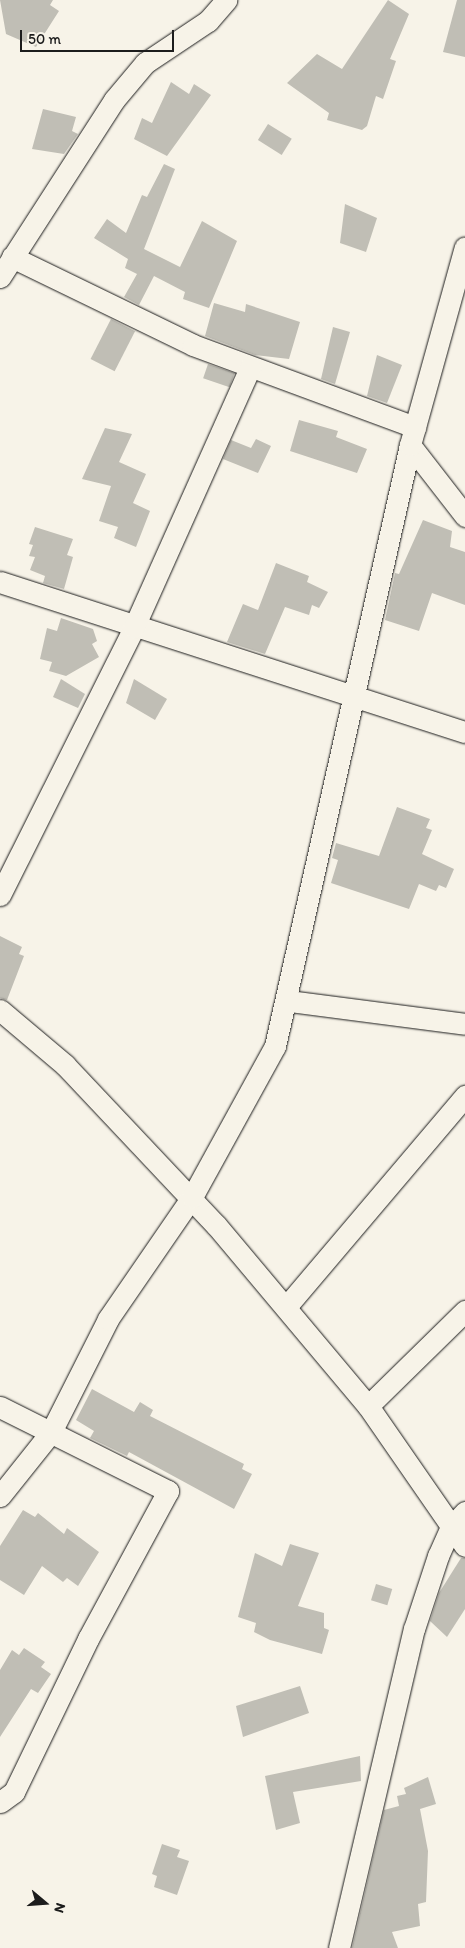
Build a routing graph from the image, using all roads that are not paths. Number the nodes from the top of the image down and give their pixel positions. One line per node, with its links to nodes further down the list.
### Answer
1 (226, 0): 3 (street)
2 (465, 247): 6 (street)
3 (12, 257): 4 (street); 5 (street)
4 (0, 277)
5 (250, 368): 6 (street); 9 (street)
6 (413, 436): 7 (street); 10 (street)
7 (465, 516)
8 (0, 582): 9 (street)
9 (134, 627): 10 (street); 12 (street)
10 (355, 699): 11 (street); 13 (street)
11 (465, 732)
12 (0, 895)
13 (289, 1001): 15 (street); 17 (street)
14 (0, 1010): 17 (street)
15 (465, 1024)
16 (465, 1096): 18 (street)
17 (192, 1197): 18 (street); 22 (street)
18 (286, 1307): 20 (street)
19 (465, 1311): 20 (street)
20 (368, 1406): 24 (street)
21 (0, 1407): 22 (street)
22 (50, 1432): 23 (street); 26 (street)
23 (0, 1496)
24 (458, 1520): 25 (street); 27 (street)
25 (465, 1546)
26 (0, 1802)
27 (339, 1948)

